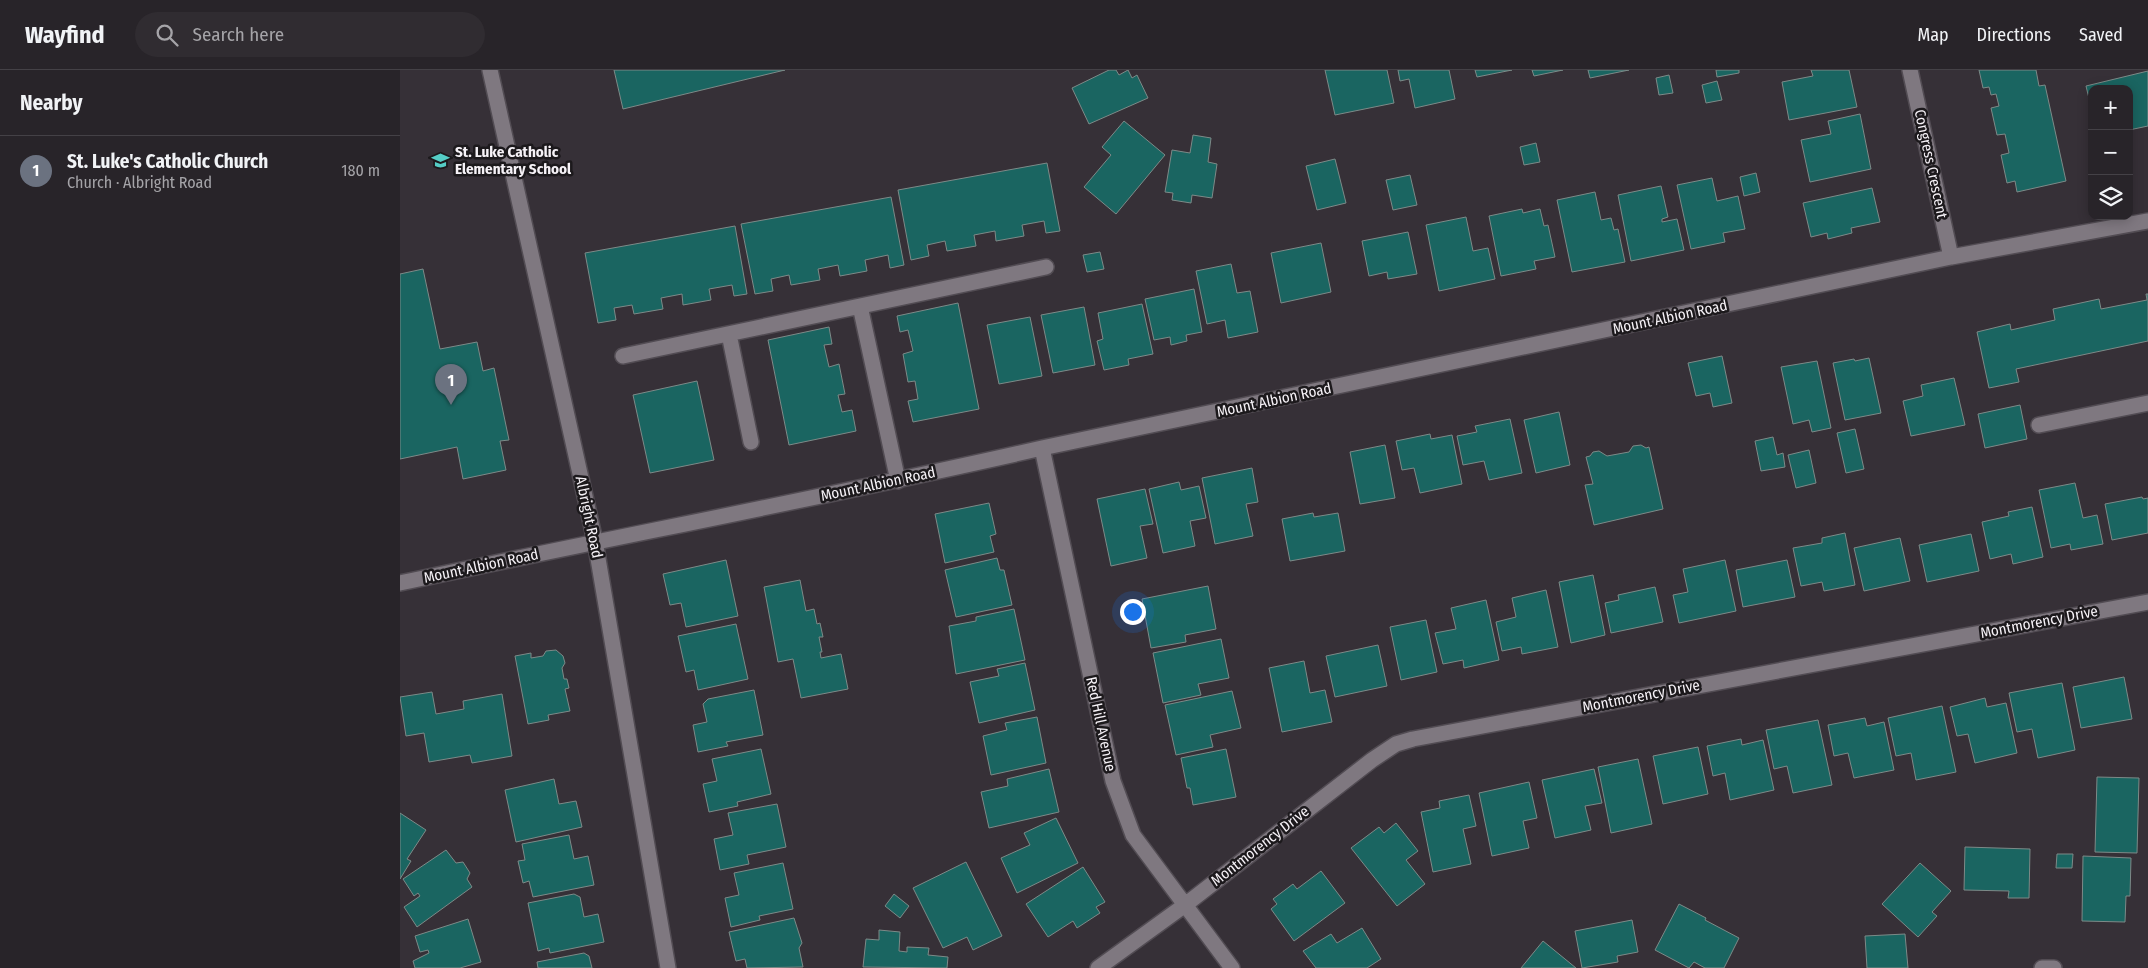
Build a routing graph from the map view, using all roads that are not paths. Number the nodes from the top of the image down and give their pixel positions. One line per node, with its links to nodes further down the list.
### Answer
1 (490, 70): 14 (street, Albright Road)
2 (1910, 70): 4 (street, Congress Crescent)
3 (2148, 220): 4 (street, Mount Albion Road)
4 (1951, 257): 12 (street, Mount Albion Road)
5 (1046, 267): 6 (street)
6 (860, 306): 7 (street); 13 (street)
7 (729, 334): 8 (street); 11 (street)
8 (623, 356)
9 (2148, 403): 10 (street)
10 (2038, 425)
11 (751, 442)
12 (1042, 448): 13 (street, Mount Albion Road); 17 (street, Red Hill Avenue)
13 (898, 481): 14 (street, Mount Albion Road)
14 (595, 541): 15 (street, Mount Albion Road); 18 (street, Albright Road)
15 (400, 583)
16 (2148, 602): 17 (street, Montmorency Drive)
17 (1185, 905): 19 (street, Montmorency Drive); 20 (street, Red Hill Avenue)
18 (668, 968)
19 (1098, 968)
20 (1232, 968)
21 (2042, 968): 22 (street)
22 (2054, 968)

